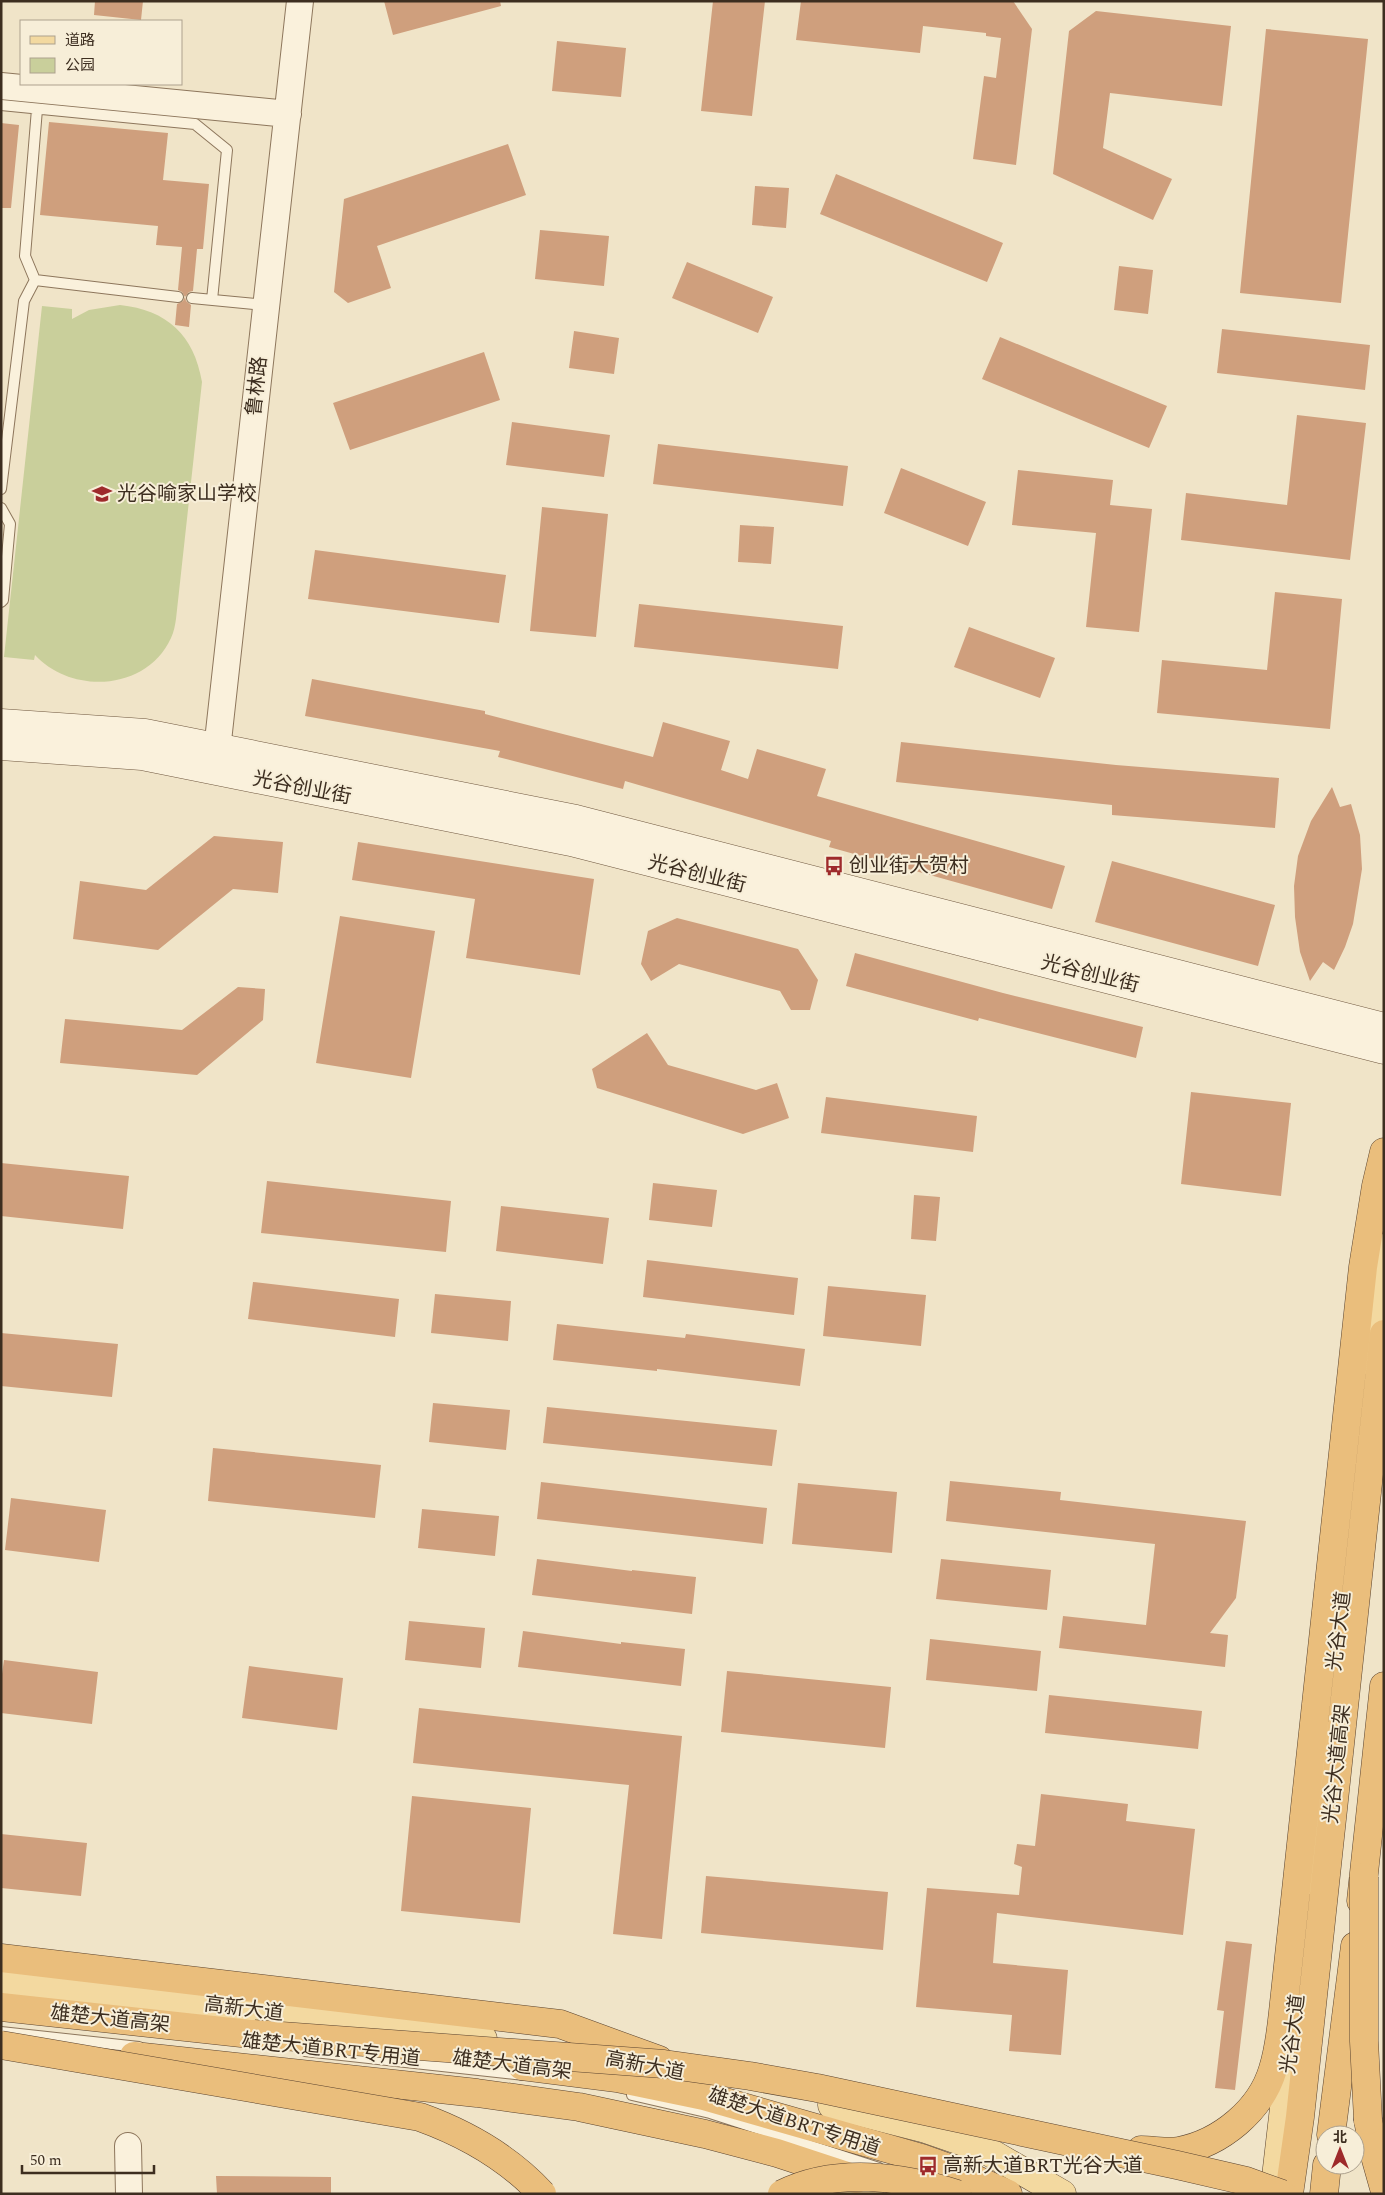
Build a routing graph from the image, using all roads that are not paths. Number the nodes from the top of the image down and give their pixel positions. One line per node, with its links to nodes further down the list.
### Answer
1 (300, 1): 5 (street, 鲁林路)
2 (1, 86): 5 (street)
3 (1, 105): 4 (lane)
4 (37, 109): 6 (lane); 9 (lane)
5 (288, 114): 10 (street, 鲁林路)
6 (35, 280): 7 (lane); 11 (lane)
7 (178, 296)
8 (192, 298): 9 (lane)
9 (212, 300): 10 (lane)
10 (266, 305): 16 (street, 鲁林路)
11 (1, 489)
12 (1, 508): 13 (lane)
13 (1, 602)
14 (1, 723): 16 (main road, 光谷创业街)
15 (1, 746): 16 (main road, 光谷创业街)
16 (216, 759): 17 (main road, 光谷创业街); 18 (main road, 光谷创业街)
17 (1384, 1027)
18 (1384, 1050)
19 (1384, 1152): 41 (highway, bridge)
20 (1384, 1248): 45 (main road, 光谷大道)
21 (1384, 1334): 45 (highway, 光谷大道高架)
22 (1384, 1686): 24 (highway, 光谷大道高架)
23 (1384, 1803): 39 (main road)
24 (1364, 1877): 38 (highway, 光谷大道高架, bridge); 44 (highway, bridge)
25 (1, 1958): 35 (highway)
26 (1, 1981): 35 (main road, 高新大道)
27 (1, 2007): 30 (highway, 雄楚大道高架)
28 (1, 2016): 32 (lane, 雄楚大道BRT专用道)
29 (1, 2032): 51 (lane, 雄楚大道BRT专用道)
30 (254, 2034): 41 (highway, bridge); 54 (highway, 雄楚大道高架, bridge)
31 (1, 2043): 47 (highway, bridge); 50 (highway, 雄楚大道高架, bridge)
32 (277, 2048)
33 (1, 2050): 49 (main road)
34 (297, 2050): 36 (lane, 雄楚大道BRT专用道)
35 (708, 2078): 55 (main road, 高新大道)
36 (592, 2085)
37 (619, 2092): 52 (lane, 雄楚大道BRT专用道)
38 (1332, 2125)
39 (1345, 2125)
40 (128, 2146): 46 (street)
41 (1097, 2147): 45 (highway, bridge)
42 (1327, 2175): 56 (highway)
43 (1340, 2175): 57 (main road)
44 (1384, 2188)
45 (1285, 2192)
46 (129, 2194)
47 (542, 2194)
48 (782, 2194): 53 (highway, bridge)
49 (869, 2194)
50 (899, 2194)
51 (913, 2194)
52 (948, 2194)
53 (957, 2194)
54 (1008, 2194)
55 (1062, 2194)
56 (1324, 2194)
57 (1337, 2194)

